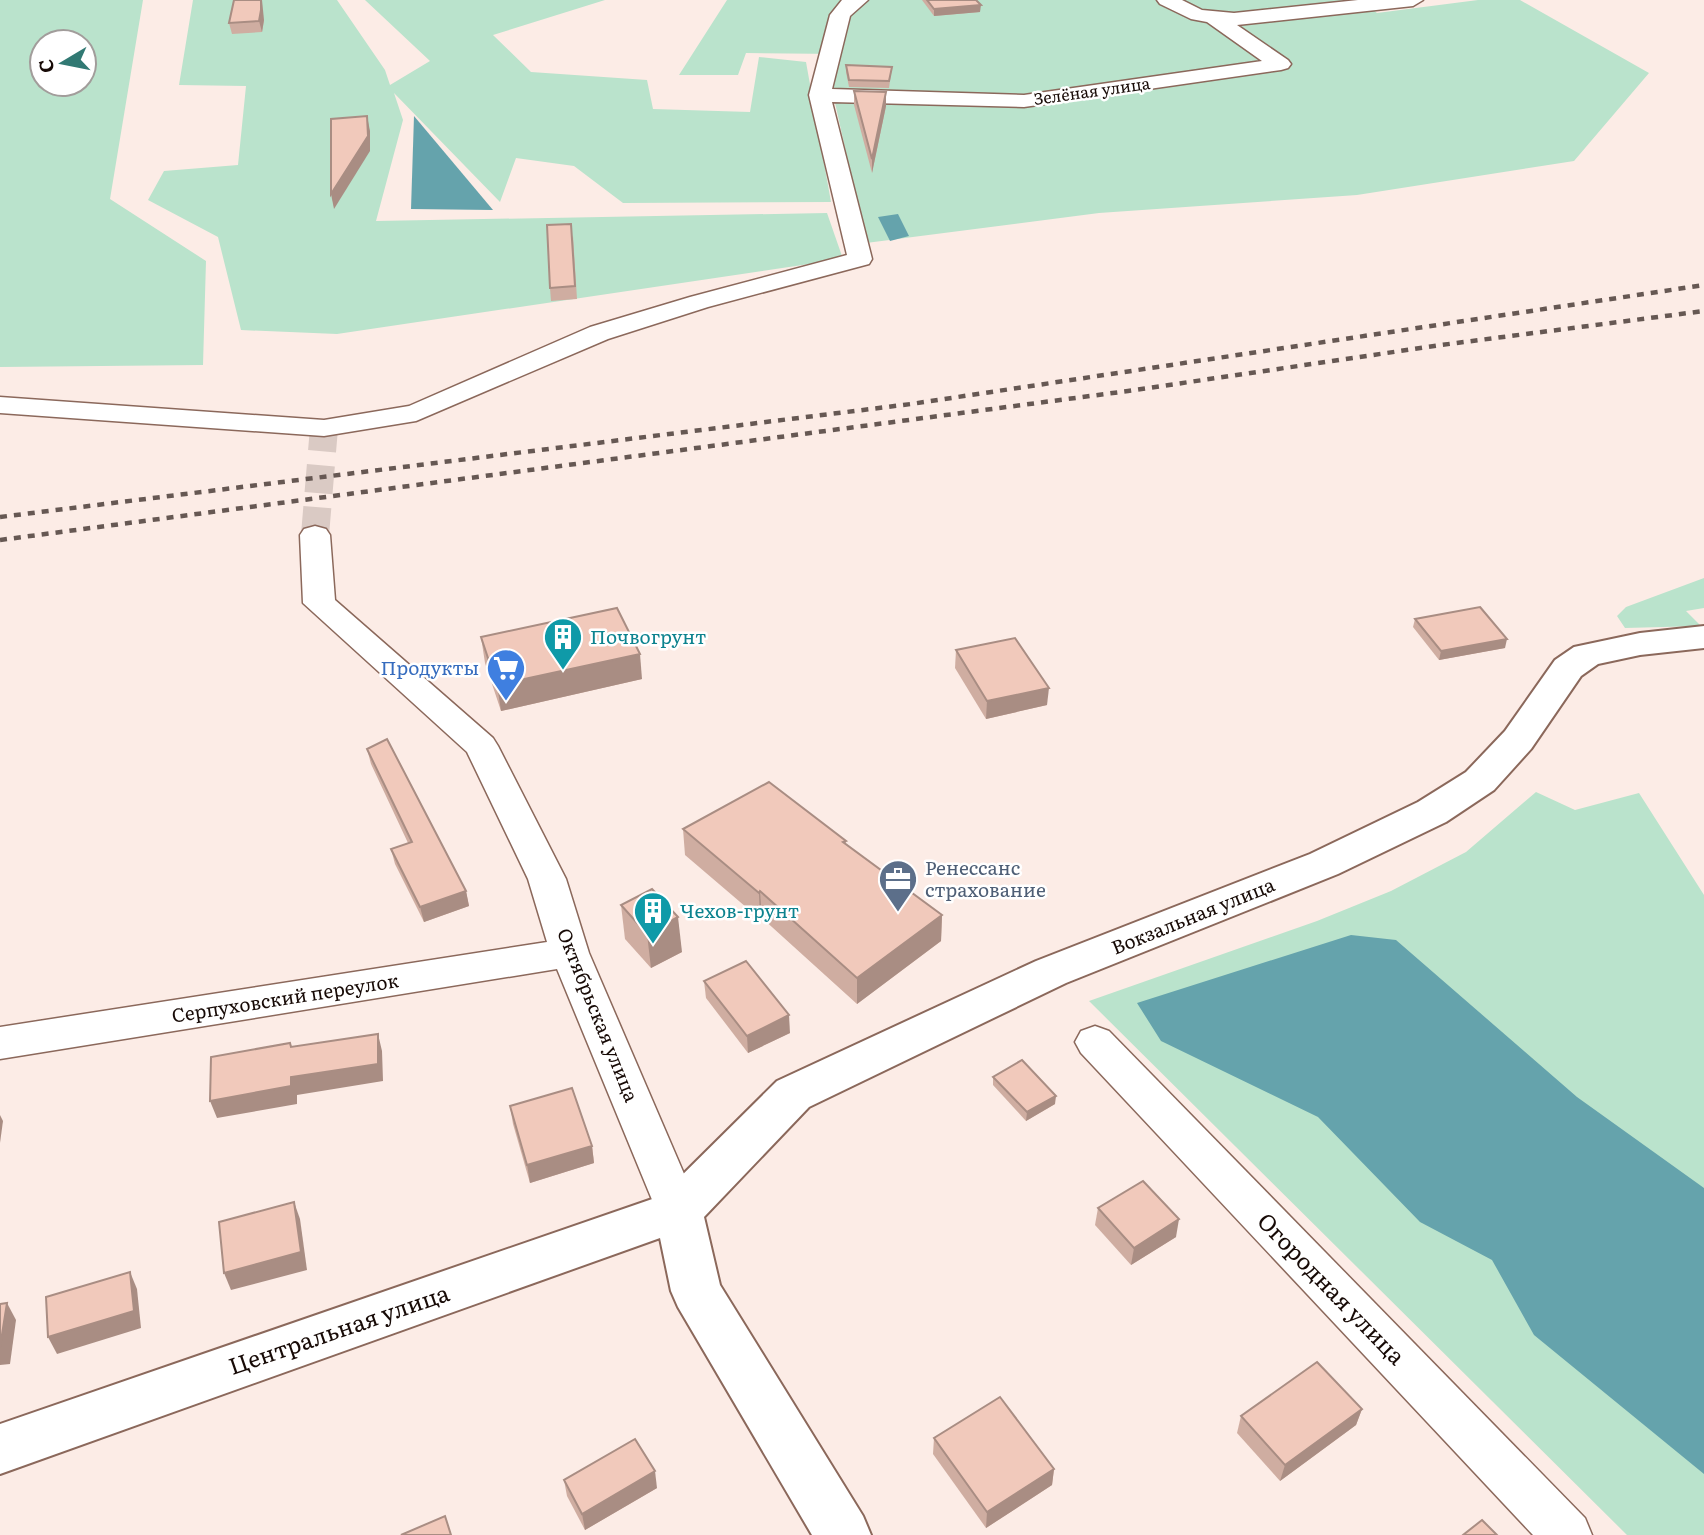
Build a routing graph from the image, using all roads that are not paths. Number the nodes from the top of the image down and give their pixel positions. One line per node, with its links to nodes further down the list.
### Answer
1 (858, 0): 5 (street)
2 (1167, 0): 4 (street, Зелёная улица)
3 (1413, 0): 4 (street, Зелёная улица)
4 (1214, 18): 5 (street, Зелёная улица)
5 (820, 94): 6 (street)
6 (0, 405)
7 (315, 535): 9 (street, Октябрьская улица)
8 (1704, 637): 12 (street, Вокзальная улица)
9 (570, 953): 11 (street, Серпуховский переулок); 12 (street, Октябрьская улица)
10 (1095, 1042): 15 (street, Огородная улица)
11 (0, 1043)
12 (678, 1211): 13 (street, Центральная улица); 14 (street, Октябрьская улица)
13 (0, 1449)
14 (843, 1535)
15 (1567, 1535)

